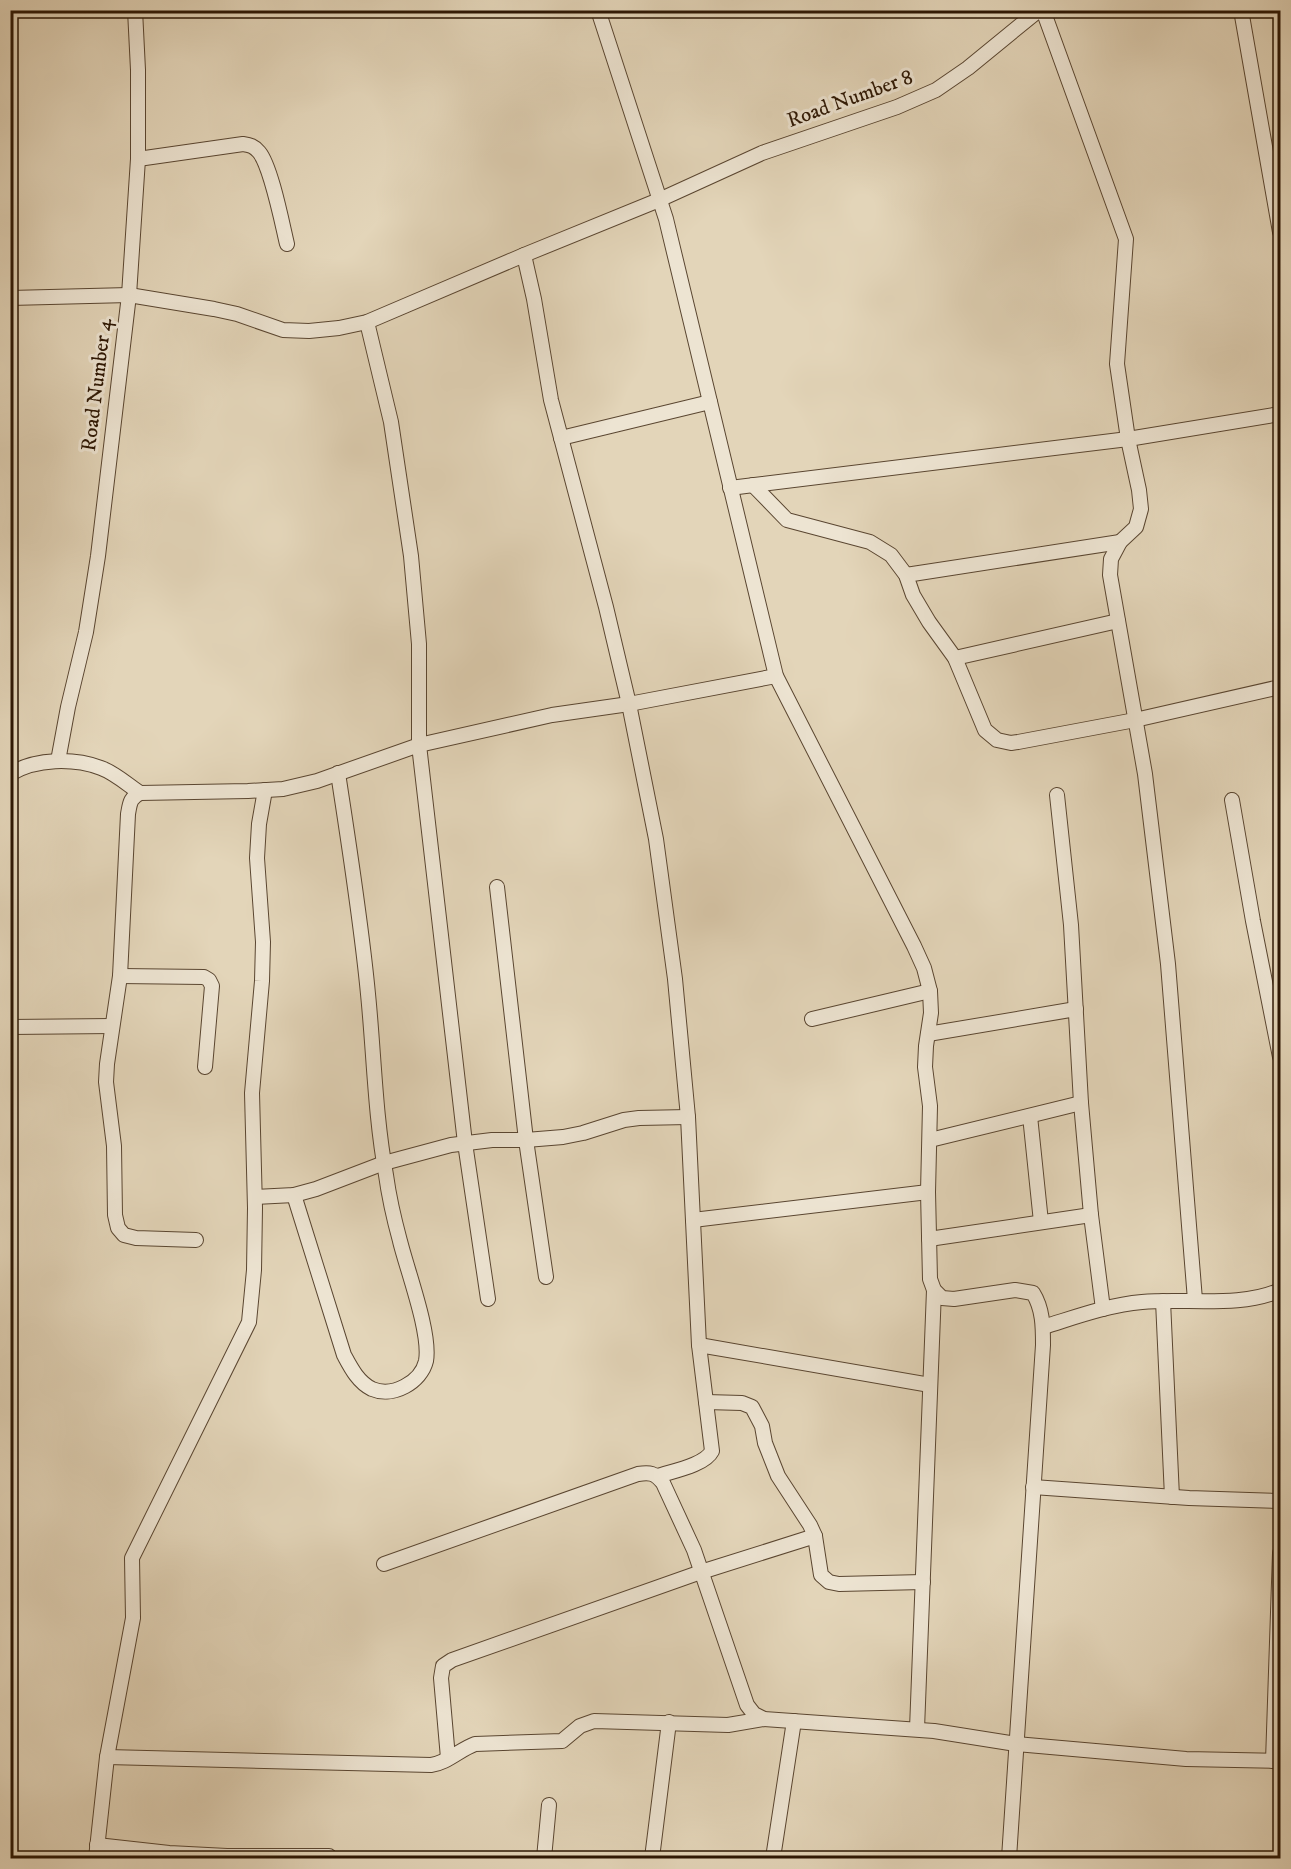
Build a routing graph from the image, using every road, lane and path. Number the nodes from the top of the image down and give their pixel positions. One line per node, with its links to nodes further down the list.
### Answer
1 (135, 10): 5 (street, Road Number 4)
2 (598, 10): 6 (street)
3 (1041, 10): 6 (street, Road Number 8); 16 (street)
4 (1241, 10): 7 (street)
5 (138, 159): 8 (street); 10 (street, Road Number 4)
6 (660, 200): 9 (street, Road Number 8); 13 (street)
7 (1281, 232)
8 (287, 244)
9 (524, 255): 12 (street, Road Number 8); 15 (street)
10 (129, 295): 11 (street, Road Number 8); 12 (street, Road Number 8); 28 (street, Road Number 4)
11 (10, 298)
12 (367, 322): 27 (street)
13 (710, 402): 15 (street); 18 (street)
14 (1281, 414): 16 (street)
15 (561, 438): 25 (street)
16 (1128, 439): 17 (street); 19 (street)
17 (753, 485): 18 (street); 20 (street)
18 (730, 488): 23 (street)
19 (1120, 542): 20 (street); 21 (street)
20 (906, 575): 22 (street)
21 (1118, 621): 22 (street); 26 (street)
22 (955, 658): 26 (street)
23 (776, 676): 25 (street); 37 (street)
24 (1281, 687): 26 (street)
25 (629, 704): 27 (street); 47 (street)
26 (1135, 720): 64 (street)
27 (419, 745): 29 (street); 50 (street)
28 (58, 761): 30 (street); 32 (street)
29 (338, 773): 31 (street); 51 (street)
30 (10, 774)
31 (265, 790): 32 (street); 54 (street)
32 (140, 793): 36 (street)
33 (1057, 795): 38 (street)
34 (1232, 800): 43 (street)
35 (497, 887): 48 (street)
36 (120, 976): 40 (street); 44 (street)
37 (930, 991): 39 (street); 42 (street)
38 (1076, 1009): 42 (street); 45 (street)
39 (812, 1019)
40 (112, 1026): 41 (street); 59 (street)
41 (10, 1027)
42 (928, 1034): 49 (street)
43 (1281, 1057)
44 (205, 1067)
45 (1081, 1104): 46 (street); 55 (street)
46 (1030, 1116): 49 (street); 57 (street)
47 (688, 1117): 48 (street); 56 (street)
48 (526, 1140): 50 (street); 60 (street)
49 (930, 1140): 52 (street)
50 (465, 1143): 51 (street); 63 (street)
51 (384, 1163): 53 (street); 53 (street)
52 (928, 1192): 56 (street); 58 (street)
53 (294, 1194): 54 (street)
54 (255, 1197): 85 (street)
55 (1091, 1215): 57 (street); 66 (street)
56 (693, 1220): 68 (street)
57 (1041, 1222): 58 (street)
58 (929, 1239): 61 (street)
59 (196, 1240)
60 (546, 1277)
61 (934, 1290): 67 (street); 69 (street)
62 (1281, 1290): 64 (street)
63 (488, 1299)
64 (1196, 1300): 65 (street)
65 (1163, 1301): 66 (street); 73 (street)
66 (1103, 1309): 67 (street)
67 (1043, 1327): 72 (street)
68 (699, 1345): 69 (street); 70 (street)
69 (930, 1385): 79 (street)
70 (706, 1402): 71 (street); 75 (street)
71 (658, 1476): 77 (street); 78 (street)
72 (1034, 1487): 73 (street); 84 (street)
73 (1172, 1497): 74 (street)
74 (1281, 1501)
75 (814, 1536): 78 (street); 79 (street)
76 (1281, 1552): 87 (street)
77 (384, 1564)
78 (701, 1572): 80 (street); 86 (street)
79 (923, 1582): 83 (street)
80 (764, 1719): 81 (street); 82 (street)
81 (794, 1721): 83 (street); 94 (street)
82 (669, 1722): 86 (street); 93 (street)
83 (917, 1729): 84 (street)
84 (1016, 1744): 87 (street); 95 (street)
85 (107, 1757): 86 (street); 89 (street)
86 (448, 1758)
87 (1277, 1761)
88 (549, 1805): 92 (street)
89 (96, 1852): 91 (street)
90 (329, 1856): 91 (street)
91 (260, 1858)
92 (544, 1858)
93 (652, 1858)
94 (773, 1858)
95 (1009, 1858)

